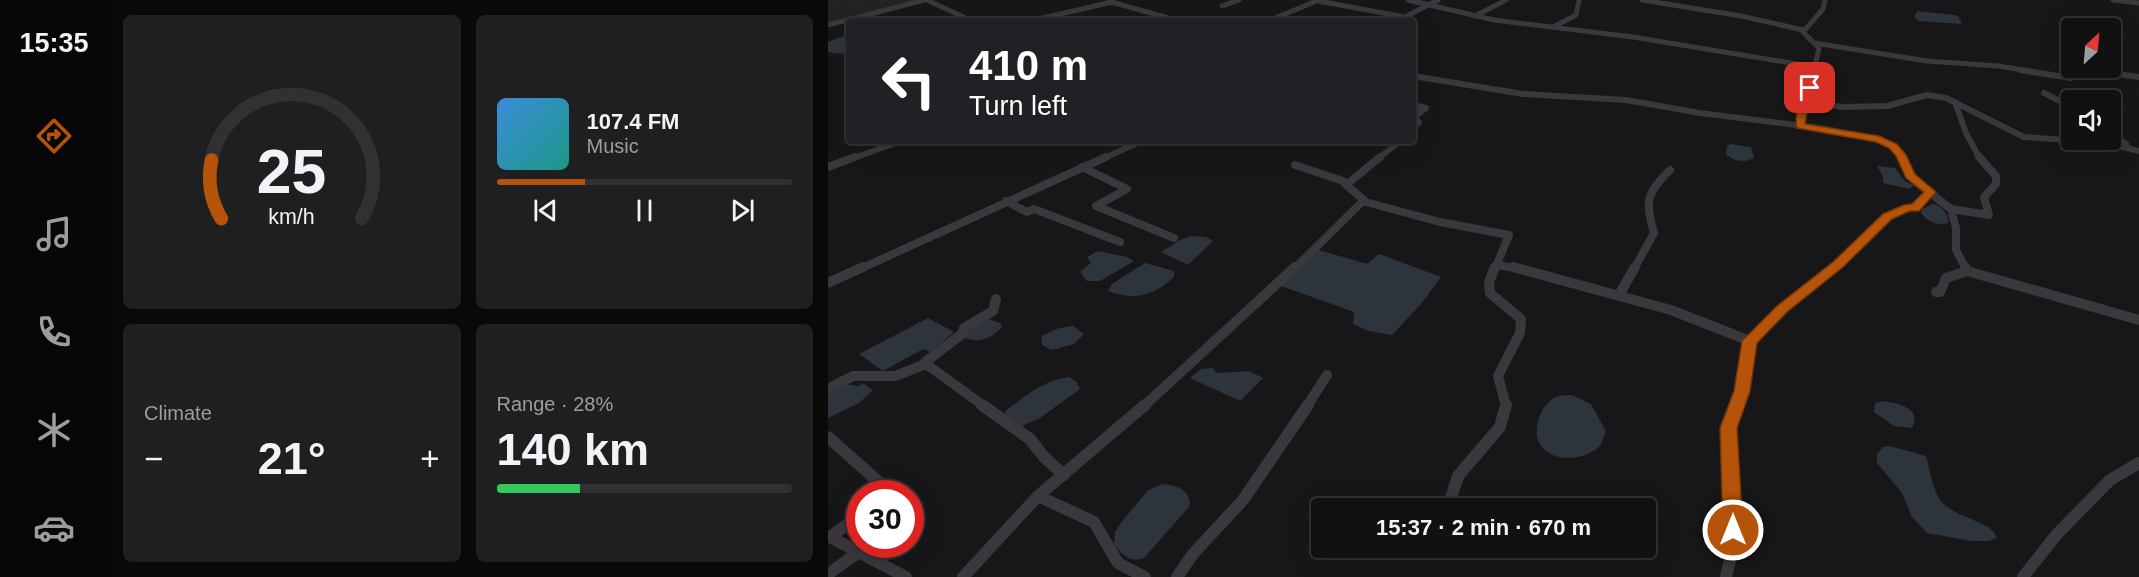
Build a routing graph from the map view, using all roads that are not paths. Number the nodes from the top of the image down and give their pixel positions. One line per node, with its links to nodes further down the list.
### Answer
1 (925, 0): 18 (street); 19 (street)
2 (1106, 0): 12 (street)
3 (1239, 0): 15 (street)
4 (1318, 0): 17 (street); 22 (street)
5 (1408, 0): 14 (street)
6 (1438, 0): 14 (street)
7 (1506, 0): 16 (street)
8 (1579, 0): 25 (street)
9 (1642, 0): 26 (street)
10 (1825, 0): 26 (street)
11 (2113, 0): 13 (street)
12 (1112, 2): 20 (street); 21 (street)
13 (2139, 3)
14 (1429, 5): 16 (street); 17 (street)
15 (1222, 6)
16 (1475, 16): 25 (street)
17 (1405, 17)
18 (855, 18)
19 (966, 18)
20 (1043, 18)
21 (1168, 18)
22 (1275, 18)
23 (846, 20): 24 (street)
24 (828, 25)
25 (1552, 28): 28 (street)
26 (1803, 30): 27 (street)
27 (1814, 43): 28 (street); 31 (street)
28 (1815, 67): 34 (street)
29 (2121, 74): 32 (street)
30 (1416, 76): 39 (street)
31 (2061, 77)
32 (2139, 77)
33 (2044, 93): 36 (street)
34 (1806, 100): 35 (street); 39 (street)
35 (1955, 102): 44 (street); 53 (street)
36 (2061, 102)
37 (1416, 106): 38 (street)
38 (1416, 116)
39 (1800, 126): 50 (street)
40 (2121, 140): 44 (street)
41 (892, 144): 46 (street)
42 (1135, 144): 47 (street)
43 (1396, 144): 49 (street)
44 (2139, 151)
45 (1295, 165): 49 (street)
46 (828, 166)
47 (1082, 167): 51 (street); 54 (street)
48 (1670, 170): 60 (street)
49 (1346, 185): 52 (street)
50 (1931, 192): 53 (street); 63 (street)
51 (1006, 201): 55 (street); 58 (street)
52 (1362, 201): 56 (street); 69 (street)
53 (1952, 209): 57 (street)
54 (1174, 238)
55 (1120, 242)
56 (1497, 265): 60 (street); 72 (street)
57 (1967, 271): 59 (street); 62 (street)
58 (828, 283)
59 (1936, 292)
60 (1619, 295): 63 (street)
61 (996, 299): 64 (street)
62 (2139, 320)
63 (1750, 341): 82 (street)
64 (924, 363): 66 (street); 69 (street)
65 (1327, 375): 81 (street)
66 (828, 389)
67 (828, 437): 70 (street)
68 (2139, 463): 83 (street)
69 (1064, 475): 71 (street)
70 (876, 480)
71 (1038, 496): 79 (street); 80 (street)
72 (1451, 498)
73 (846, 524): 74 (street)
74 (846, 546)
75 (851, 558): 77 (street)
76 (870, 558): 78 (street)
77 (828, 574)
78 (906, 577)
79 (963, 577)
80 (1145, 577)
81 (1176, 577)
82 (1726, 577)
83 (2023, 577)

